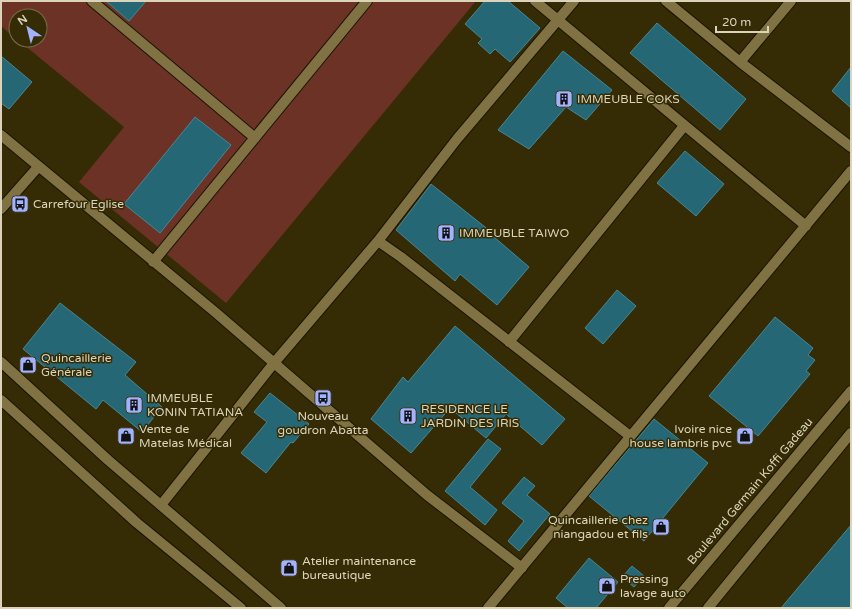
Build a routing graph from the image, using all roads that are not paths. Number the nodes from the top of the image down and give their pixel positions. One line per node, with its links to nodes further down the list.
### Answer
1 (92, 1): 11 (street)
2 (367, 1): 11 (street)
3 (535, 1): 7 (street)
4 (574, 1): 7 (street)
5 (666, 1): 8 (street)
6 (791, 1): 8 (street)
7 (558, 21): 9 (street); 17 (street)
8 (740, 62): 12 (street)
9 (684, 126): 16 (street); 19 (street)
10 (1, 135): 13 (street)
11 (255, 138): 18 (street)
12 (851, 147)
13 (38, 167): 15 (street); 18 (street)
14 (851, 171): 16 (street)
15 (1, 209)
16 (806, 226): 25 (street)
17 (378, 241): 19 (street); 21 (street)
18 (153, 262): 21 (street)
19 (510, 342): 25 (street)
20 (1, 362): 26 (street)
21 (274, 363): 26 (street); 27 (street)
22 (851, 391): 31 (street, Boulevard Germain Koffi Gadeau)
23 (1, 400): 28 (street)
24 (851, 433): 32 (street)
25 (630, 436): 27 (street)
26 (161, 505): 29 (street)
27 (522, 568): 30 (street)
28 (241, 608)
29 (281, 608)
30 (488, 608)
31 (668, 608)
32 (708, 608)

